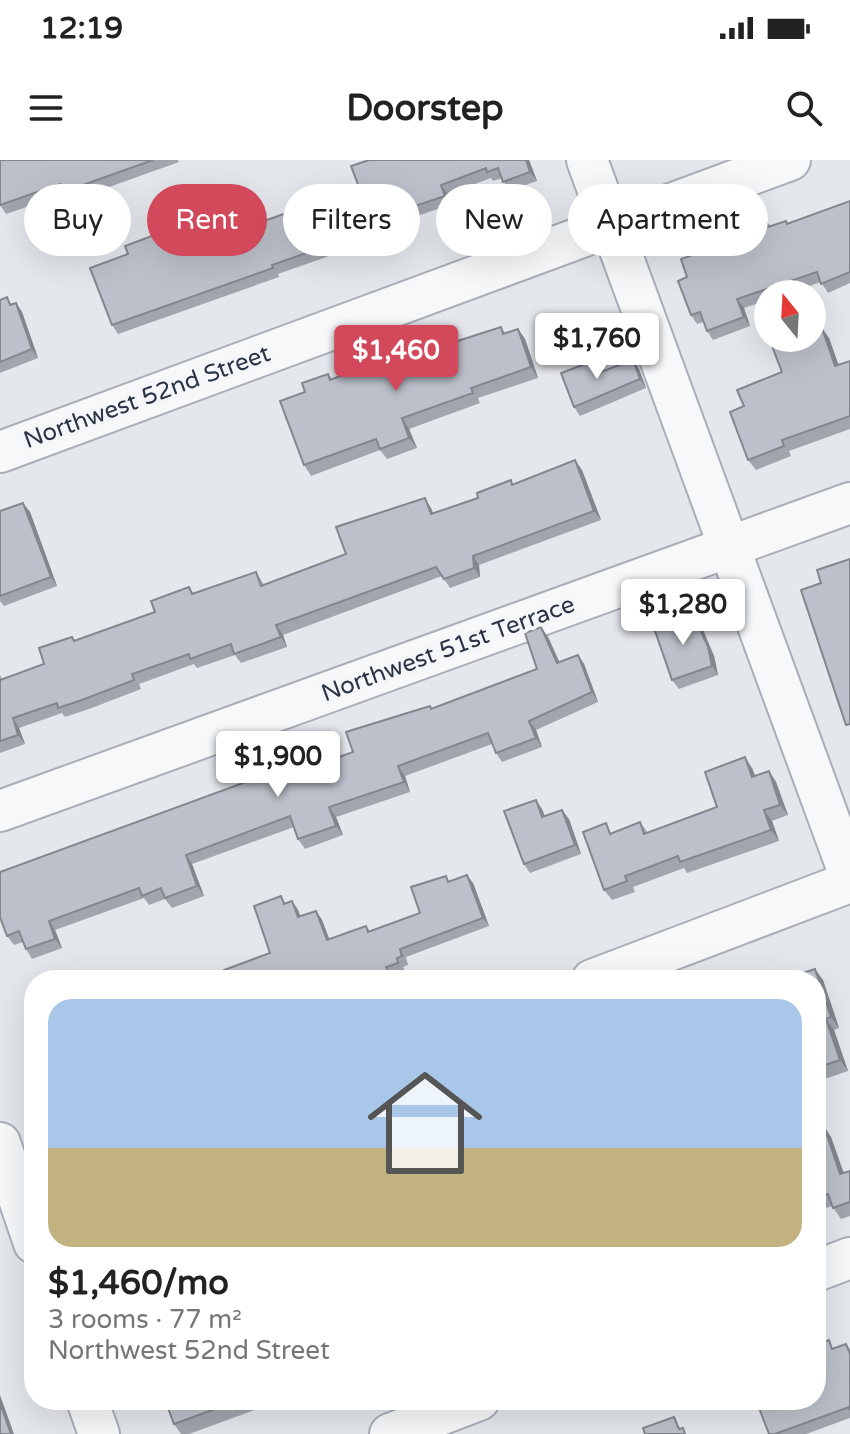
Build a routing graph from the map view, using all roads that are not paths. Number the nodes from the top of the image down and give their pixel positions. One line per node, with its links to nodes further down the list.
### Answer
1 (587, 160): 3 (street)
2 (790, 160): 4 (street, Northwest 52nd Street)
3 (596, 184)
4 (724, 184)
5 (568, 241): 7 (street, Northwest 52nd Street)
6 (622, 256): 9 (street)
7 (0, 452)
8 (850, 503): 9 (street, Northwest 51st Terrace)
9 (730, 547): 10 (street, Northwest 51st Terrace); 11 (street)
10 (0, 811)
11 (850, 879): 12 (street)
12 (618, 970)
13 (0, 1143): 14 (street)
14 (17, 1198)
15 (850, 1258): 16 (street)
16 (826, 1267)
17 (91, 1410): 19 (street)
18 (453, 1410): 20 (street)
19 (99, 1434)
20 (390, 1434)

